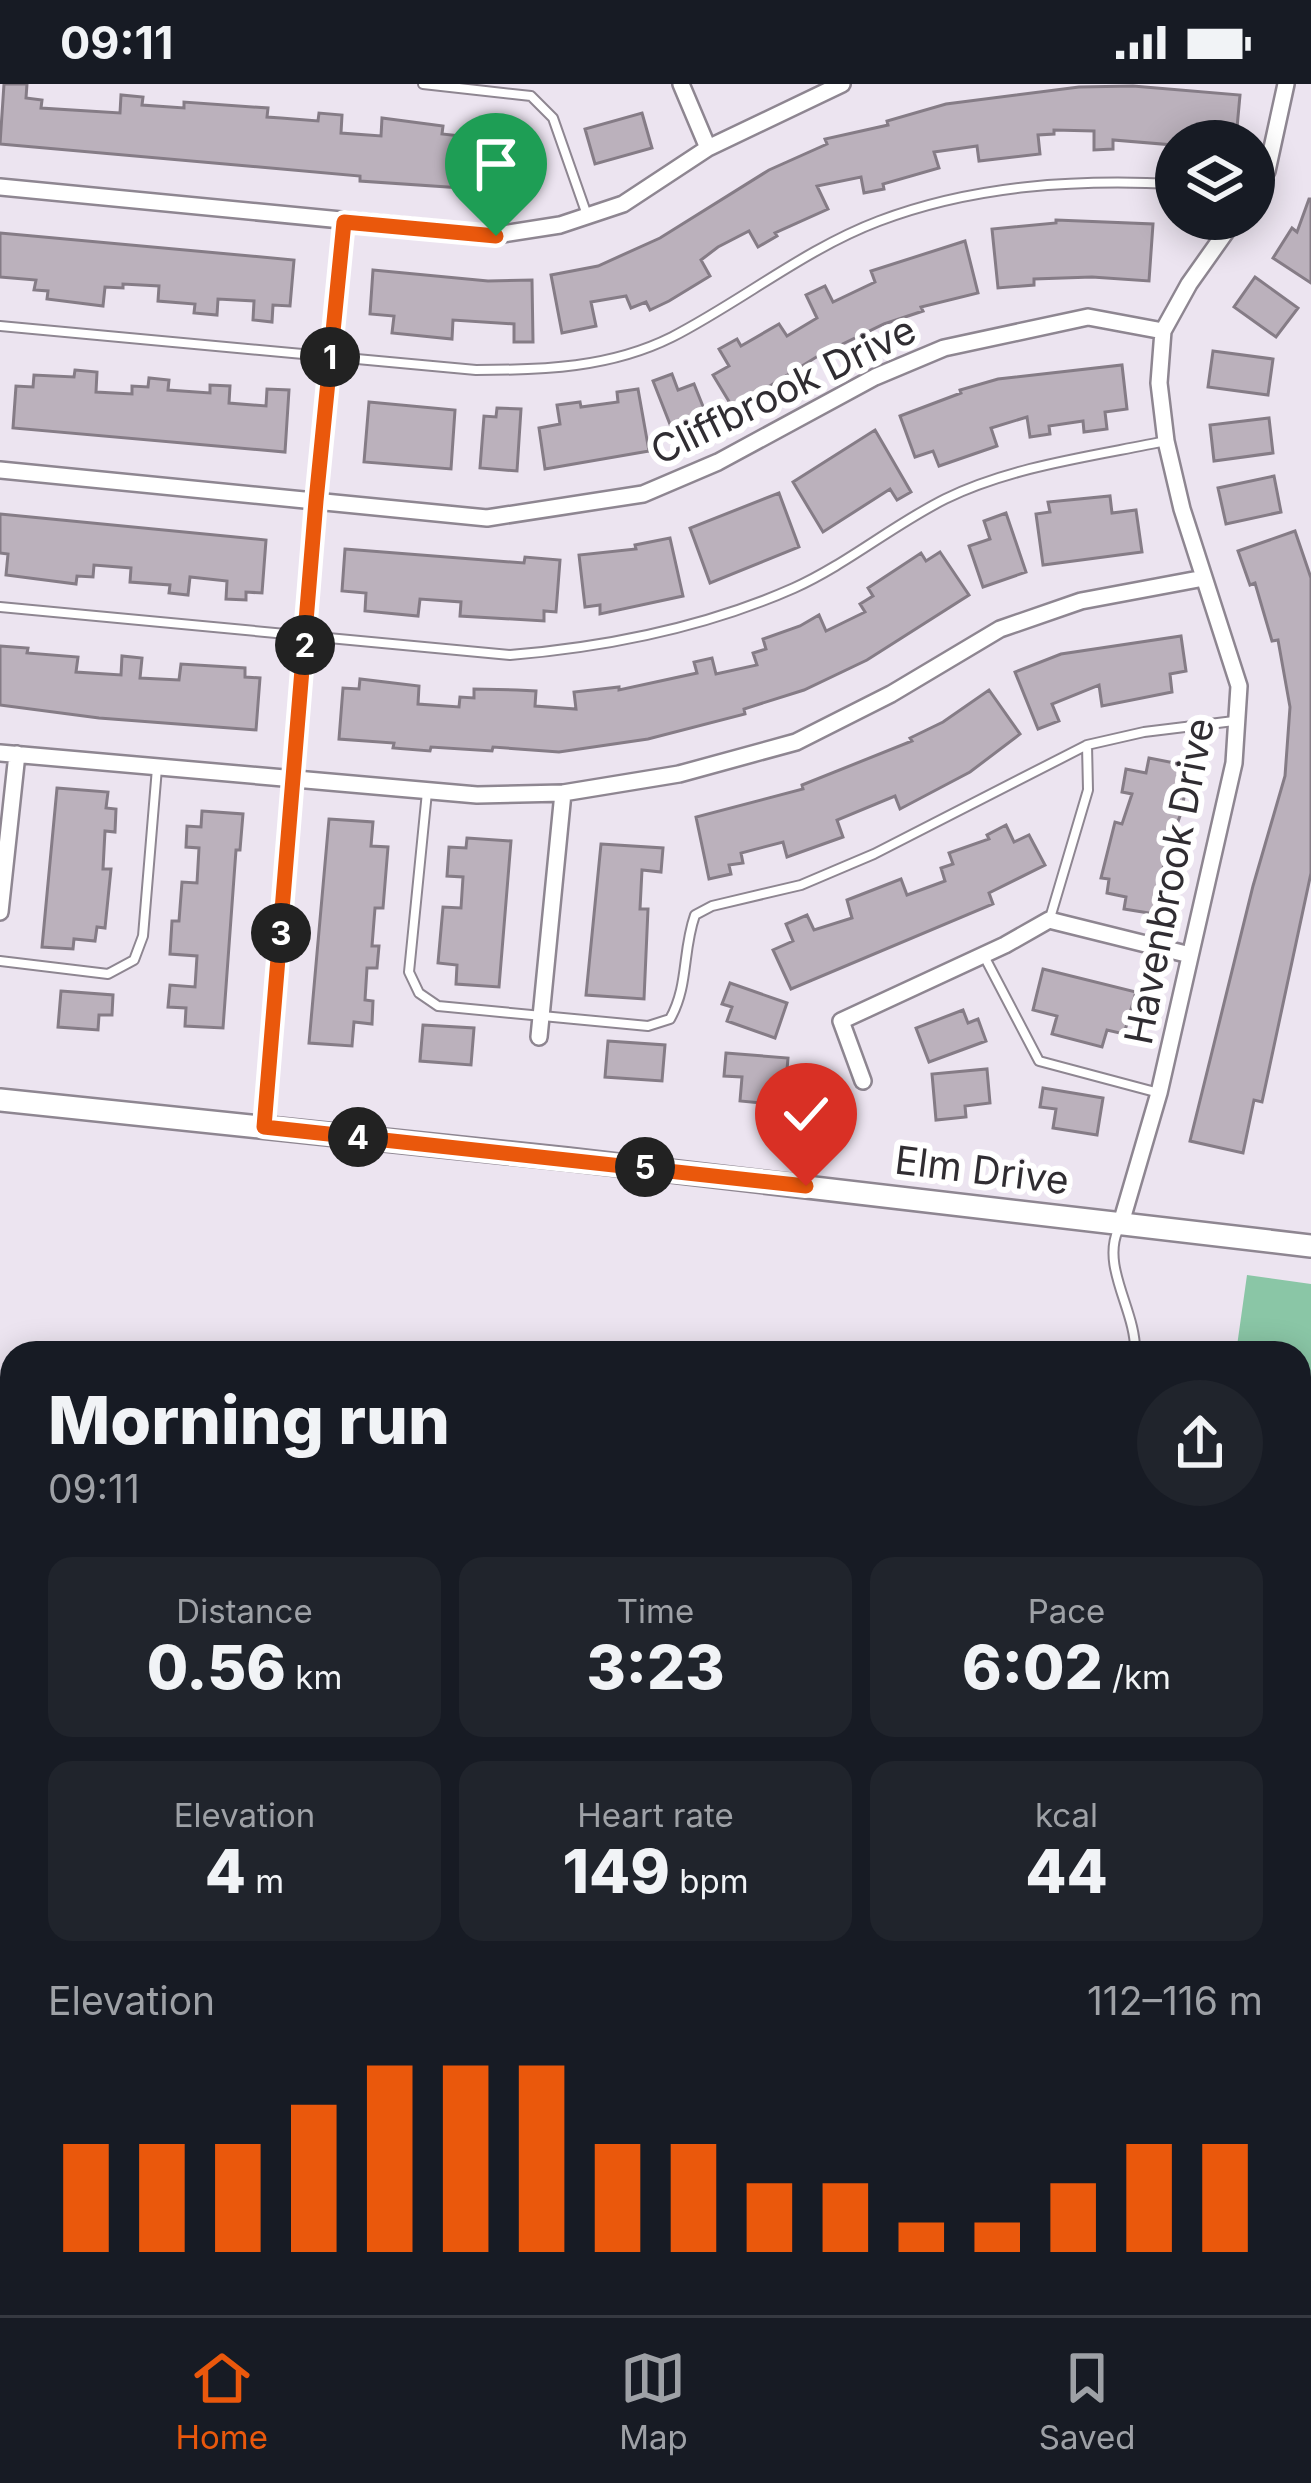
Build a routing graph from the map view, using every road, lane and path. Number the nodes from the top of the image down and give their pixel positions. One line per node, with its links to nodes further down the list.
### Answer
1 (423, 84): 9 (lane)
2 (681, 84): 6 (street)
3 (1286, 84): 5 (street)
4 (837, 85): 6 (street)
5 (1275, 134)
6 (708, 148): 9 (street)
7 (1155, 184): 14 (lane)
8 (0, 187): 10 (street)
9 (587, 216): 10 (street)
10 (344, 222): 14 (street)
11 (1220, 240): 13 (street, Havenbrook Drive)
12 (0, 326): 14 (lane)
13 (1163, 331): 15 (street, Havenbrook Drive); 17 (street, Cliffbrook Drive)
14 (330, 358): 17 (street)
15 (1166, 441): 18 (street, Havenbrook Drive); 20 (lane)
16 (0, 470): 17 (street, Cliffbrook Drive)
17 (316, 501): 20 (street)
18 (1204, 578): 21 (street, Havenbrook Drive); 27 (street)
19 (0, 607): 20 (lane)
20 (306, 638): 25 (street)
21 (1237, 721): 22 (lane); 31 (street, Havenbrook Drive)
22 (1087, 745): 29 (lane); 33 (lane)
23 (8, 754): 24 (street); 28 (street)
24 (158, 767): 25 (street); 32 (lane)
25 (295, 779): 26 (street); 38 (street)
26 (428, 790): 27 (street); 33 (lane)
27 (563, 793): 33 (street)
28 (0, 912)
29 (1049, 920): 30 (street); 31 (street)
30 (983, 955): 35 (street); 36 (lane)
31 (1190, 955): 36 (street, Havenbrook Drive)
32 (0, 961)
33 (541, 1016): 34 (street)
34 (538, 1037)
35 (863, 1082)
36 (1159, 1093): 39 (street, Havenbrook Drive)
37 (0, 1100): 38 (street, Elm Drive)
38 (264, 1127): 39 (street, Elm Drive)
39 (1121, 1223): 40 (street, Elm Drive); 41 (lane)
40 (1311, 1246)
41 (1134, 1341)

